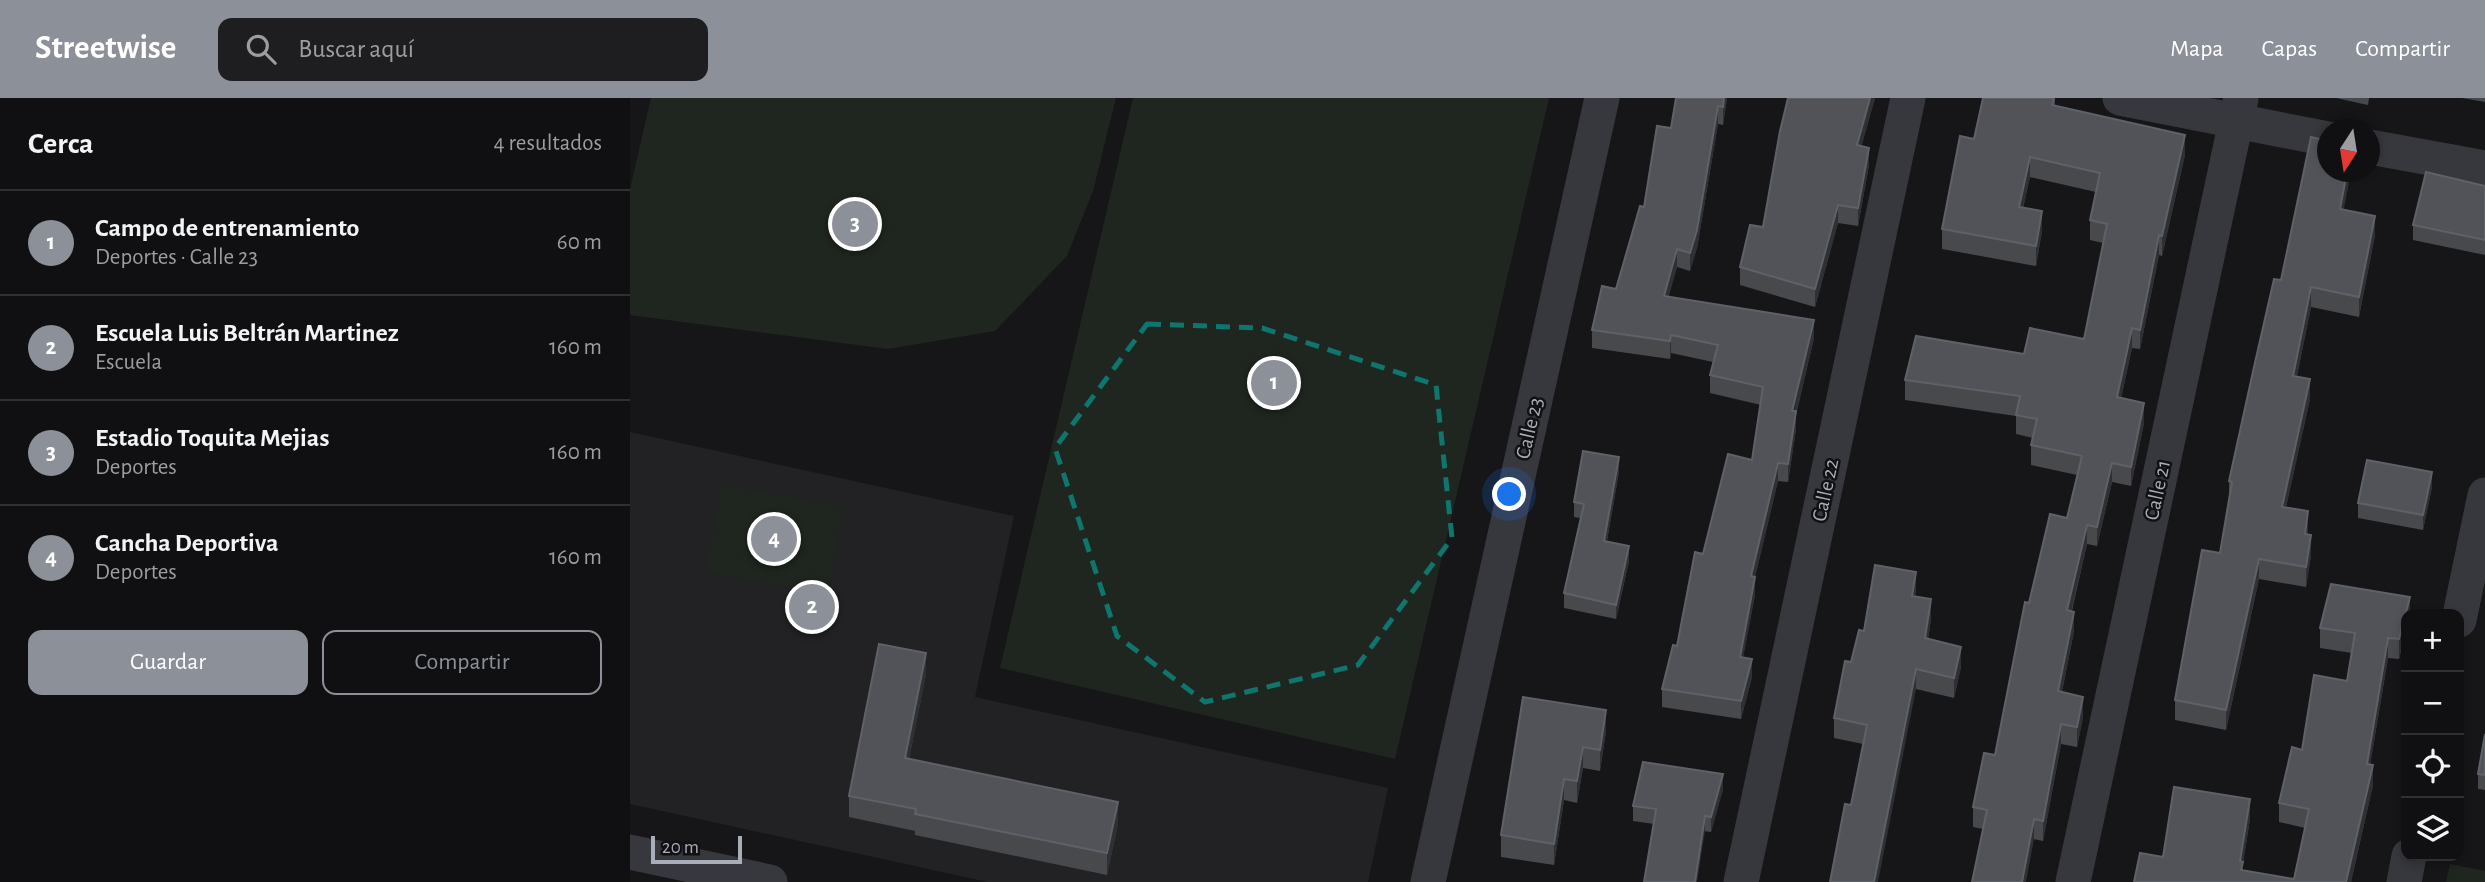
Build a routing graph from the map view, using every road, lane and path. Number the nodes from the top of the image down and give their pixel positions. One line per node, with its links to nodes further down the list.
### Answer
1 (1602, 98): 13 (street, Calle 23)
2 (1908, 98): 14 (street, Calle 22)
3 (2120, 98): 4 (street)
4 (2239, 110): 5 (street); 15 (street, Calle 21)
5 (2317, 135)
6 (2380, 148): 7 (street)
7 (2485, 167)
8 (2485, 495): 9 (street)
9 (2461, 609)
10 (630, 852): 12 (street)
11 (2408, 861): 16 (street)
12 (770, 882)
13 (1428, 882)
14 (1741, 882)
15 (2073, 882)
16 (2404, 882)

